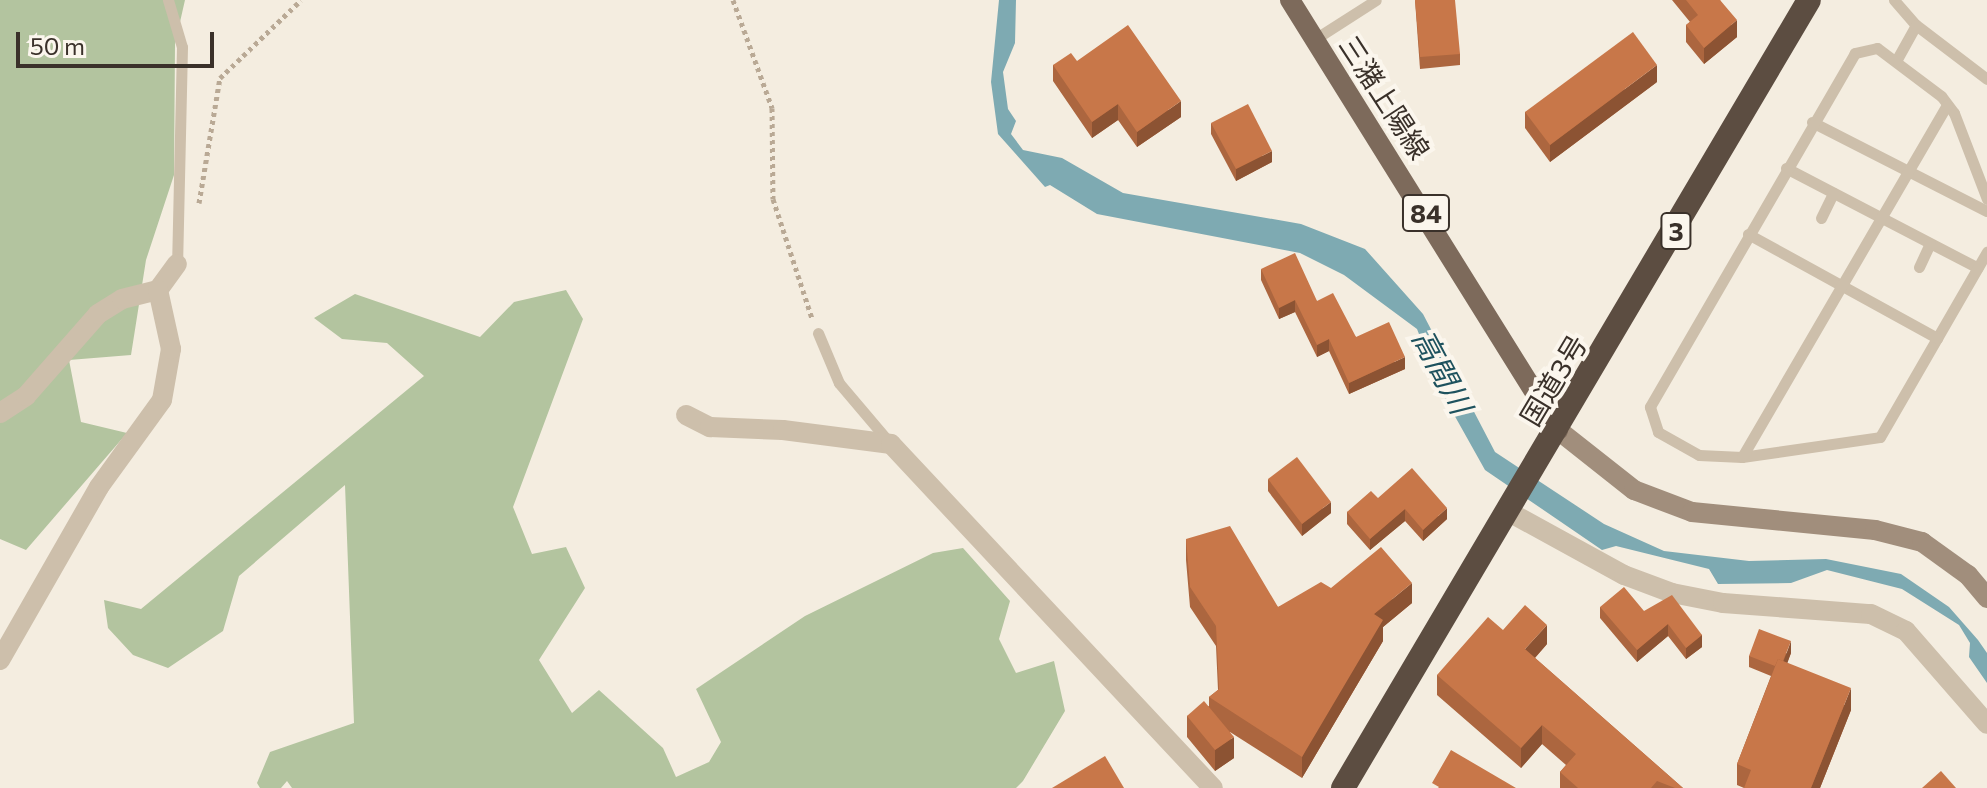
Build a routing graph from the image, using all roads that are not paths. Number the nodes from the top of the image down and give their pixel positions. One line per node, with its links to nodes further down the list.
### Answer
1 (168, 0): 22 (lane)
2 (1290, 0): 7 (main road, 三潴上陽線 / 84)
3 (1376, 0): 7 (lane)
4 (1809, 0): 31 (highway, 国道3号 / 3)
5 (1894, 0): 6 (lane)
6 (1916, 25): 8 (lane); 9 (lane)
7 (1315, 39): 31 (main road, 三潴上陽線 / 84)
8 (1896, 61): 10 (lane); 11 (lane)
9 (1987, 79)
10 (1947, 105): 13 (lane); 15 (lane)
11 (1812, 122): 12 (lane); 13 (lane)
12 (1786, 168): 14 (lane); 19 (lane)
13 (1910, 172): 16 (lane); 18 (lane)
14 (1833, 193): 17 (lane); 18 (lane)
15 (1987, 199)
16 (1987, 211)
17 (1821, 218)
18 (1884, 219): 20 (lane); 25 (lane)
19 (1748, 234): 25 (lane); 33 (lane)
20 (1930, 243): 23 (lane); 24 (lane)
21 (1987, 252): 24 (lane)
22 (177, 264): 26 (street)
23 (1919, 267)
24 (1978, 268): 28 (lane)
25 (1842, 286): 28 (lane); 33 (lane)
26 (158, 290): 29 (street); 36 (street)
27 (818, 333): 32 (lane)
28 (1937, 338): 33 (lane)
29 (0, 413)
30 (686, 415): 32 (street)
31 (1558, 430): 34 (highway, 国道3号 / 3); 35 (street)
32 (891, 444): 38 (street)
33 (1742, 457)
34 (1512, 507): 37 (street); 39 (highway, 国道3号 / 3)
35 (1987, 598)
36 (0, 660)
37 (1987, 724)
38 (1213, 788)
39 (1343, 788)

